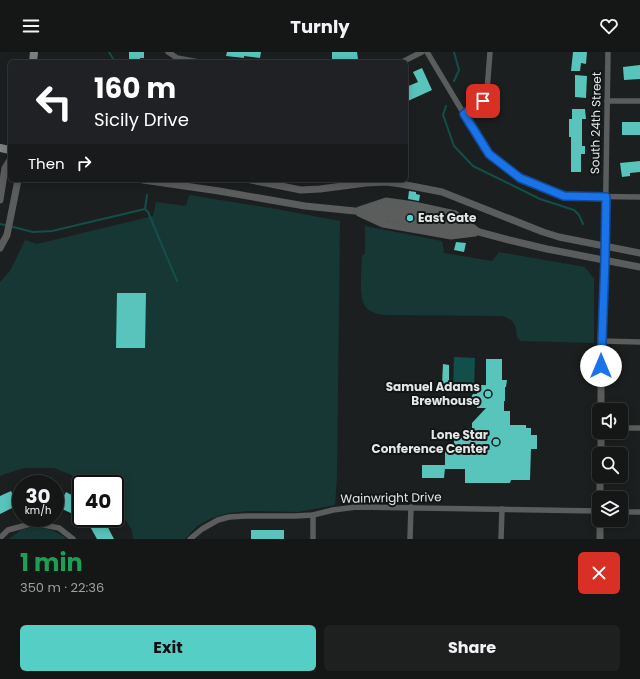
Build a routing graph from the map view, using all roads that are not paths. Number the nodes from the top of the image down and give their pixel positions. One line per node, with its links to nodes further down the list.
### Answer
1 (168, 52): 6 (street)
2 (422, 52): 7 (street)
3 (427, 52): 10 (street)
4 (490, 52): 10 (street)
5 (608, 52): 8 (street, South 24th Street)
6 (188, 60)
7 (406, 60)
8 (607, 101): 9 (street); 17 (street, South 24th Street)
9 (640, 101)
10 (464, 114): 17 (street)
11 (8, 163): 19 (street)
12 (18, 182): 23 (street)
13 (157, 182): 20 (street)
14 (262, 182): 16 (street)
15 (386, 182): 22 (street)
16 (386, 182)
17 (606, 197): 18 (street); 22 (street, South 24th Street)
18 (640, 197)
19 (0, 200)
20 (355, 211): 21 (street); 21 (street); 21 (street)
21 (480, 232): 25 (street)
22 (605, 246): 24 (street); 25 (street, South 24th Street)
23 (0, 248)
24 (640, 252)
25 (605, 260): 26 (street); 27 (street, South 24th Street)
26 (640, 267)
27 (602, 341): 28 (street); 29 (street, South 24th Street)
28 (640, 342)
29 (601, 403)
30 (628, 428): 31 (street)
31 (640, 428)
32 (411, 507): 33 (street, Wainwright Drive); 37 (street, Wainwright Drive); 43 (street)
33 (502, 509): 34 (street, Wainwright Drive); 44 (street)
34 (592, 511)
35 (628, 512): 36 (street)
36 (640, 512)
37 (313, 515): 41 (street, Wainwright Drive); 42 (street)
38 (600, 527): 45 (street)
39 (0, 538): 40 (street)
40 (73, 539)
41 (190, 539)
42 (312, 539)
43 (410, 539)
44 (501, 539)
45 (600, 539)

